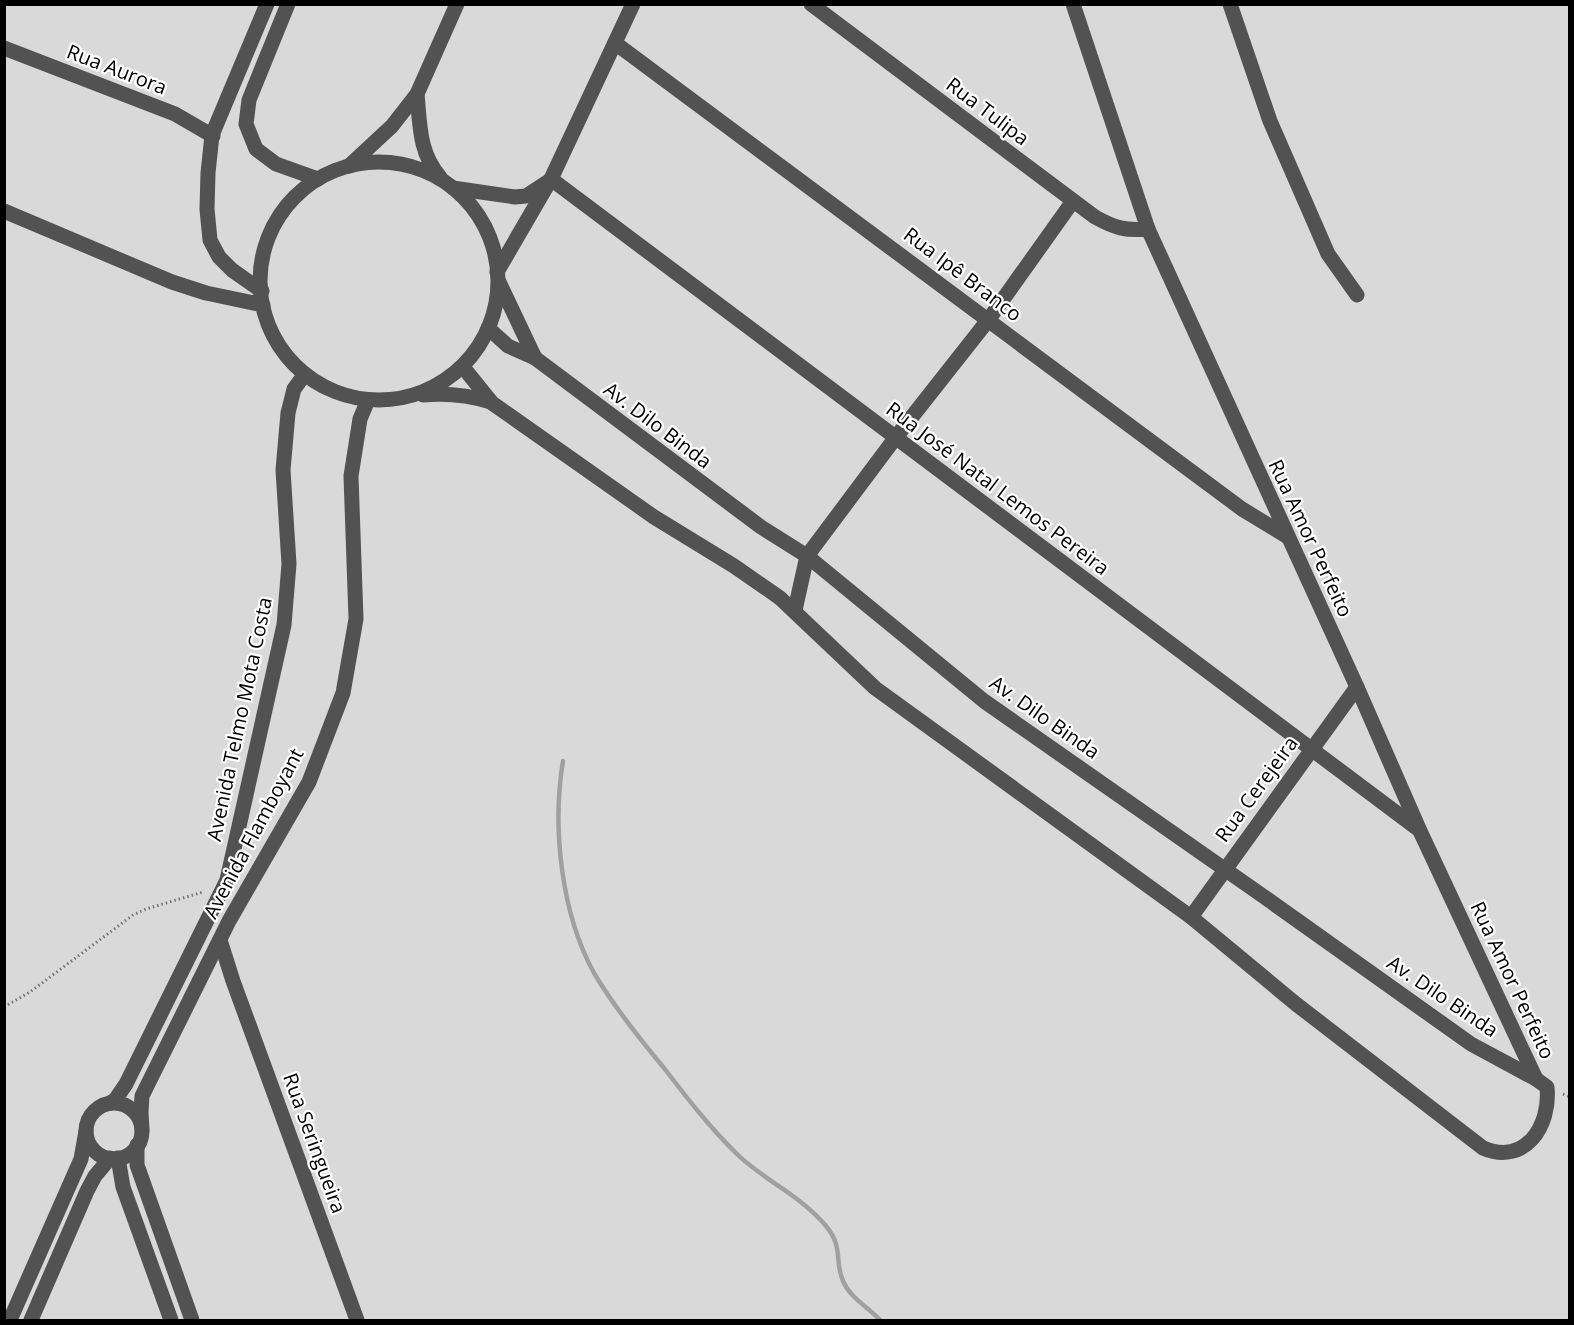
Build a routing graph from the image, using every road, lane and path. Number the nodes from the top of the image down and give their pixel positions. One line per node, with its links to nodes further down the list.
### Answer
1 (267, 4): 11 (street)
2 (288, 4): 13 (street)
3 (457, 4): 10 (street)
4 (633, 4): 8 (street)
5 (811, 4): 16 (street, Rua Tulipa)
6 (1230, 4): 20 (street)
7 (1073, 6): 18 (street, Rua Amor Perfeito)
8 (615, 43): 14 (street); 22 (street, Rua Ipê Branco)
9 (4, 48): 11 (street, Rua Aurora)
10 (417, 94): 12 (street); 15 (street)
11 (213, 136): 21 (street)
12 (349, 166): 13 (street); 15 (street)
13 (318, 179): 21 (street)
14 (551, 179): 15 (street); 19 (street); 30 (street, Rua José Natal Lemos Pereira)
15 (449, 185): 19 (street)
16 (1073, 201): 18 (street, Rua Tulipa); 22 (street)
17 (4, 211): 21 (street)
18 (1148, 229): 31 (street, Rua Amor Perfeito)
19 (497, 276): 23 (street); 24 (street)
20 (1357, 295)
21 (262, 298): 26 (street)
22 (988, 319): 30 (street); 31 (street, Rua Ipê Branco)
23 (488, 327): 24 (street); 25 (street)
24 (535, 358): 32 (street, Av. Dilo Binda)
25 (463, 367): 27 (street); 29 (street)
26 (305, 374): 28 (street); 38 (street, Avenida Telmo Mota Costa)
27 (411, 396): 28 (street); 29 (street)
28 (368, 400): 40 (street, Avenida Flamboyant)
29 (492, 403): 33 (street)
30 (896, 437): 32 (street); 35 (street, Rua José Natal Lemos Pereira)
31 (1288, 537): 34 (street, Rua Amor Perfeito)
32 (807, 556): 33 (street); 37 (street, Av. Dilo Binda)
33 (795, 610): 39 (street)
34 (1357, 687): 35 (street, Rua Cerejeira); 36 (street, Rua Amor Perfeito)
35 (1311, 749): 36 (street, Rua José Natal Lemos Pereira); 37 (street, Rua Cerejeira)
36 (1420, 831): 45 (street, Rua Amor Perfeito)
37 (1225, 869): 39 (street, Rua Cerejeira); 45 (street, Av. Dilo Binda)
38 (222, 889): 41 (street, Avenida Flamboyant); 44 (path)
39 (1191, 917): 45 (street)
40 (220, 940): 42 (street, Avenida Flamboyant); 43 (street, Rua Seringueira)
41 (186, 963): 42 (street); 46 (street, Avenida Flamboyant)
42 (203, 972): 43 (street); 48 (street, Avenida Flamboyant)
43 (233, 981): 54 (street, Rua Seringueira)
44 (4, 1006)
45 (1542, 1083)
46 (110, 1103): 47 (street); 48 (street)
47 (86, 1131): 49 (street); 50 (street)
48 (140, 1138): 49 (street); 53 (street, Avenida Flamboyant)
49 (114, 1158): 51 (street); 52 (street)
50 (10, 1320)
51 (31, 1320)
52 (171, 1320)
53 (192, 1320)
54 (357, 1320)

